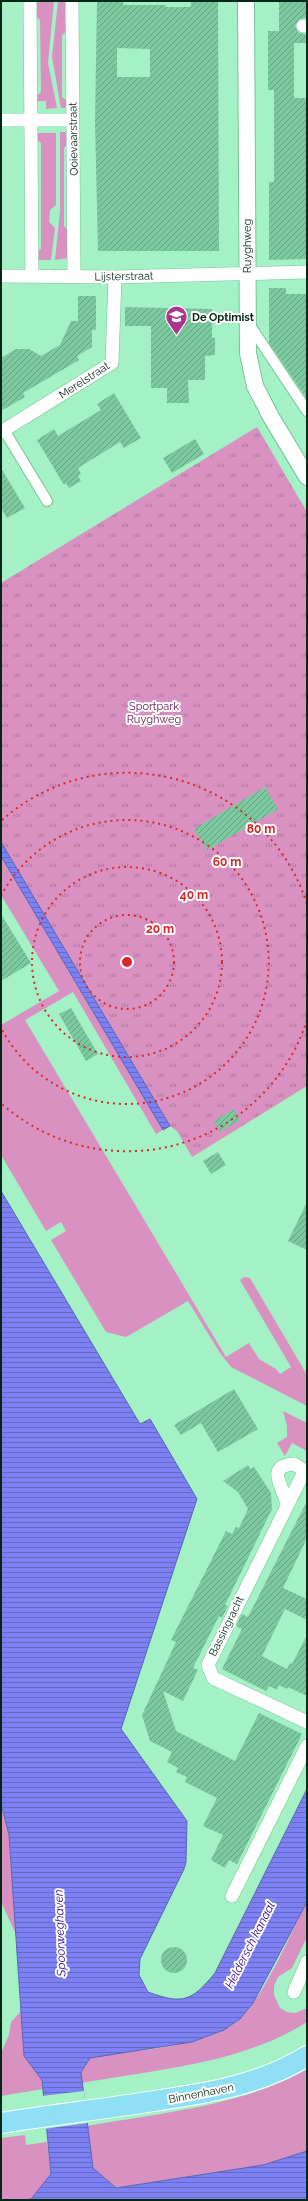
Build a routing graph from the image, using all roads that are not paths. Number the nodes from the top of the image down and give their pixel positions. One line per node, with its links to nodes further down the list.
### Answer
1 (30, 1): 5 (street)
2 (72, 1): 6 (street, Ooievaarstraat)
3 (246, 1): 8 (street, Ruyghweg)
4 (1, 120): 5 (street)
5 (30, 120): 6 (street); 10 (street)
6 (72, 120): 11 (street, Ooievaarstraat)
7 (307, 272): 8 (street, Lijsterstraat)
8 (248, 273): 12 (street, Lijsterstraat); 13 (street, Ruyghweg)
9 (1, 276): 10 (street, Lijsterstraat)
10 (32, 276): 11 (street, Lijsterstraat)
11 (74, 276): 12 (street, Lijsterstraat)
12 (115, 277): 15 (street, Merelstraat)
13 (248, 322): 14 (street); 16 (street, Ruyghweg)
14 (307, 410)
15 (3, 431): 17 (street, Merelstraat)
16 (307, 477)
17 (46, 501)
18 (287, 1504): 19 (street, Bassingracht)
19 (307, 1722)
20 (307, 1746): 21 (street)
21 (232, 1896)
22 (307, 1962): 23 (street)
23 (294, 1992)
24 (307, 2056): 25 (main road, Binnenhaven)
25 (1, 2123)

